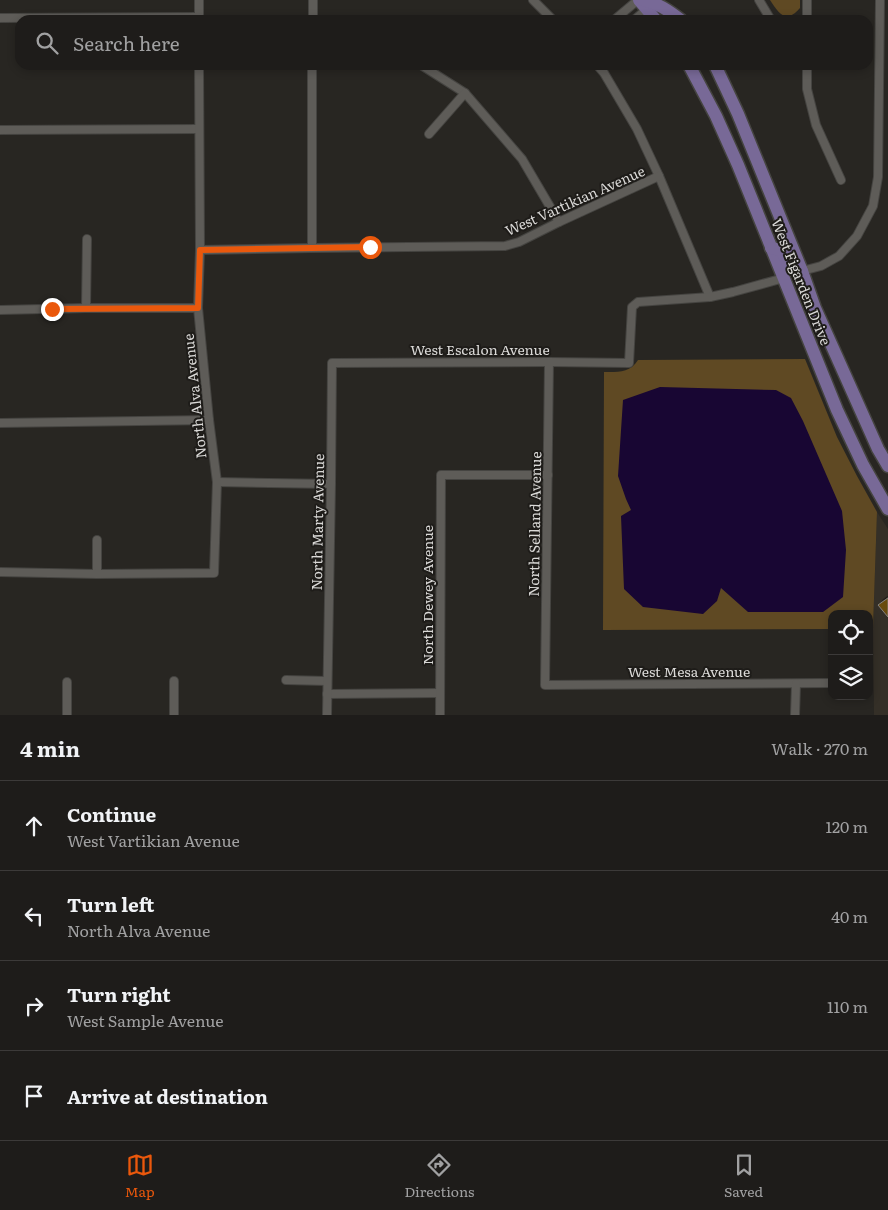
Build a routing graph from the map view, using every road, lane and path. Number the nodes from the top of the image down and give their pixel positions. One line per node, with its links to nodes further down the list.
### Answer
1 (199, 0): 9 (street)
2 (313, 0): 10 (street)
3 (533, 0): 11 (street)
4 (666, 0): 16 (main road)
5 (759, 0): 17 (street)
6 (807, 0): 18 (street)
7 (880, 0): 39 (street)
8 (641, 2): 12 (street); 13 (street); 14 (main road); 15 (main road)
9 (199, 15)
10 (313, 15)
11 (548, 15)
12 (622, 15)
13 (636, 15)
14 (652, 15)
15 (674, 15)
16 (678, 15)
17 (768, 15)
18 (807, 15)
19 (0, 18): 20 (street)
20 (15, 18)
21 (199, 70): 30 (street, North Alva Avenue)
22 (312, 70): 36 (street)
23 (430, 70): 28 (street)
24 (601, 70): 32 (street)
25 (692, 70): 37 (main road, West Figarden Drive)
26 (717, 70): 39 (main road, West Figarden Drive)
27 (807, 70): 33 (street)
28 (466, 93): 31 (street); 34 (street)
29 (0, 130): 30 (street)
30 (199, 130): 38 (street, North Alva Avenue)
31 (429, 134)
32 (659, 176): 34 (street, West Vartikian Avenue); 41 (street)
33 (840, 180)
34 (559, 222): 36 (street, West Vartikian Avenue)
35 (87, 239): 42 (street)
36 (312, 248): 38 (street, West Vartikian Avenue)
37 (771, 248): 39 (main road); 40 (main road, West Figarden Drive)
38 (200, 250): 43 (street, North Alva Avenue)
39 (802, 271): 44 (main road, West Figarden Drive)
40 (784, 278): 41 (street); 44 (main road); 54 (main road, West Figarden Drive)
41 (710, 297): 46 (street, West Escalon Avenue)
42 (86, 308): 43 (street); 45 (street)
43 (198, 308): 48 (street, North Alva Avenue)
44 (815, 308): 50 (main road, West Figarden Drive)
45 (0, 310)
46 (548, 362): 47 (street, West Escalon Avenue); 51 (street, North Selland Avenue)
47 (332, 363): 53 (street, North Marty Avenue)
48 (209, 420): 49 (street); 52 (street, North Alva Avenue)
49 (0, 423)
50 (888, 466)
51 (548, 475): 64 (street, North Selland Avenue); 65 (street, North Dewey Avenue)
52 (217, 482): 53 (street); 57 (street, North Alva Avenue)
53 (331, 484): 60 (street, North Marty Avenue)
54 (888, 509)
55 (96, 540): 57 (street)
56 (0, 572): 57 (street)
57 (97, 574)
58 (286, 680): 60 (street)
59 (174, 681): 68 (street)
60 (327, 681): 66 (street, North Marty Avenue)
61 (67, 682): 67 (street)
62 (828, 683): 63 (street, West Mesa Avenue)
63 (796, 684): 64 (street, West Mesa Avenue); 71 (street)
64 (546, 685)
65 (440, 693): 66 (street); 70 (street, North Dewey Avenue)
66 (327, 694): 69 (street, North Marty Avenue)
67 (67, 715)
68 (174, 715)
69 (327, 715)
70 (440, 715)
71 (795, 715)

